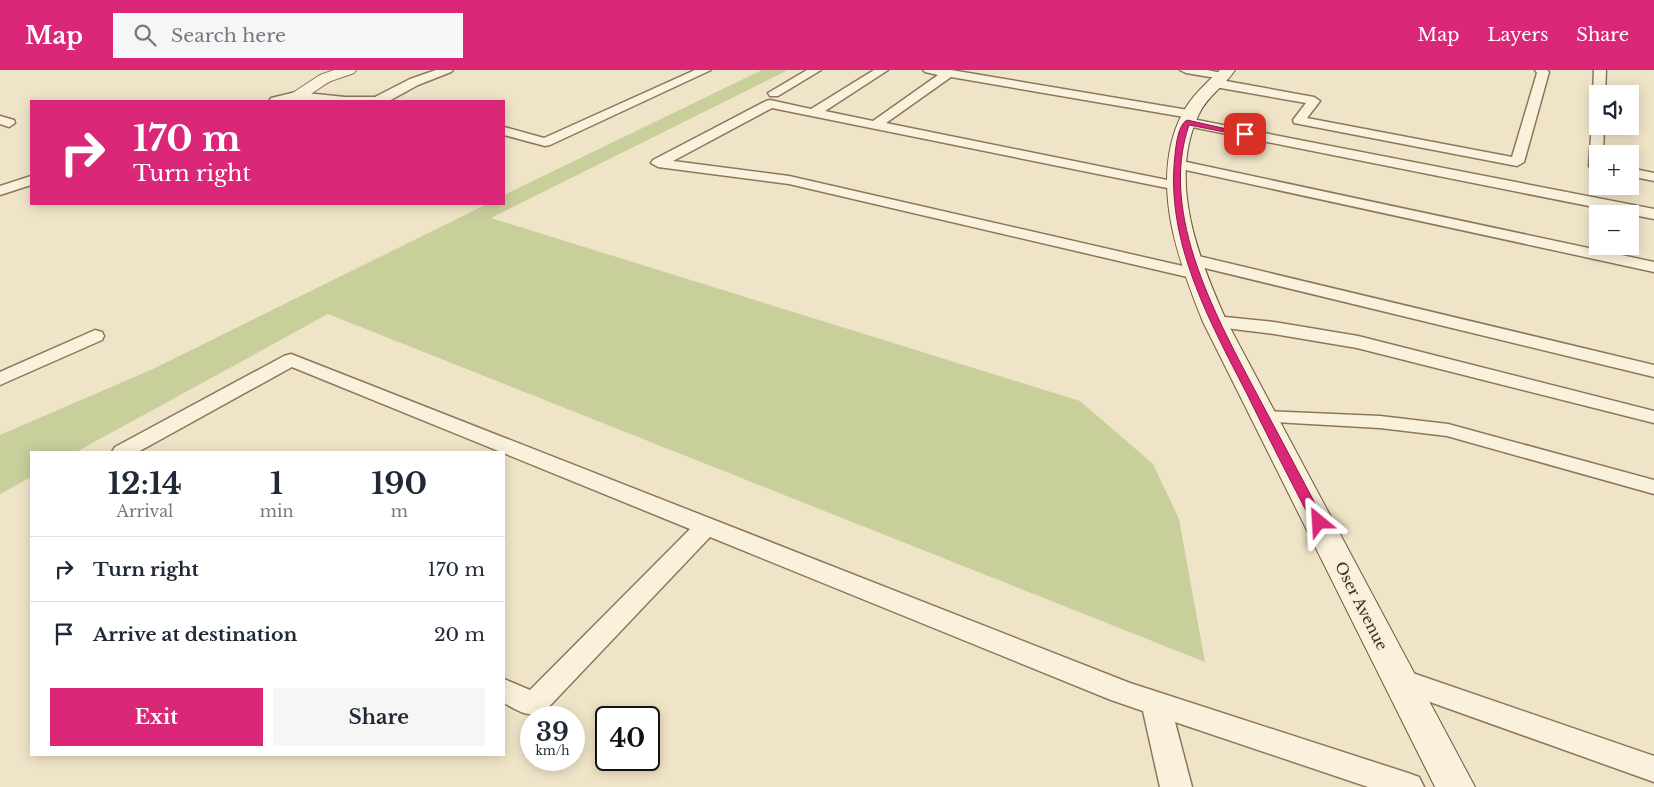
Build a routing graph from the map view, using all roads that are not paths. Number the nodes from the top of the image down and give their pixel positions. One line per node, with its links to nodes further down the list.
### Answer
1 (349, 70): 14 (street)
2 (447, 70): 17 (lane)
3 (705, 70): 21 (lane)
4 (815, 70): 13 (lane)
5 (882, 70): 18 (lane)
6 (929, 70): 10 (lane)
7 (1186, 70): 11 (lane)
8 (1541, 70): 11 (lane)
9 (1600, 70): 12 (lane)
10 (949, 74): 19 (lane); 20 (lane)
11 (1222, 76): 19 (street, Oser Avenue)
12 (1599, 85)
13 (774, 93)
14 (296, 96): 15 (lane); 16 (lane)
15 (279, 100)
16 (335, 100)
17 (383, 100)
18 (813, 113): 20 (lane); 28 (lane)
19 (1188, 118): 23 (street, Oser Avenue); 27 (lane)
20 (875, 125): 23 (lane)
21 (505, 132)
22 (1639, 174): 24 (lane)
23 (1177, 175): 28 (street, Oser Avenue); 29 (lane)
24 (1654, 177)
25 (30, 180): 26 (lane)
26 (0, 191)
27 (1654, 214)
28 (1193, 267): 30 (street, Oser Avenue); 32 (lane)
29 (1654, 267)
30 (1214, 322): 34 (lane); 35 (street, Oser Avenue)
31 (95, 336): 33 (lane)
32 (1654, 371)
33 (0, 378)
34 (1654, 416)
35 (1264, 418): 37 (lane); 39 (street, Oser Avenue)
36 (125, 451): 38 (lane)
37 (1654, 487)
38 (707, 526): 40 (lane); 41 (lane)
39 (1398, 679): 42 (lane); 45 (street, Oser Avenue)
40 (505, 691)
41 (1156, 704): 43 (lane); 44 (lane)
42 (1654, 769)
43 (1176, 787)
44 (1408, 787)
45 (1455, 787)

